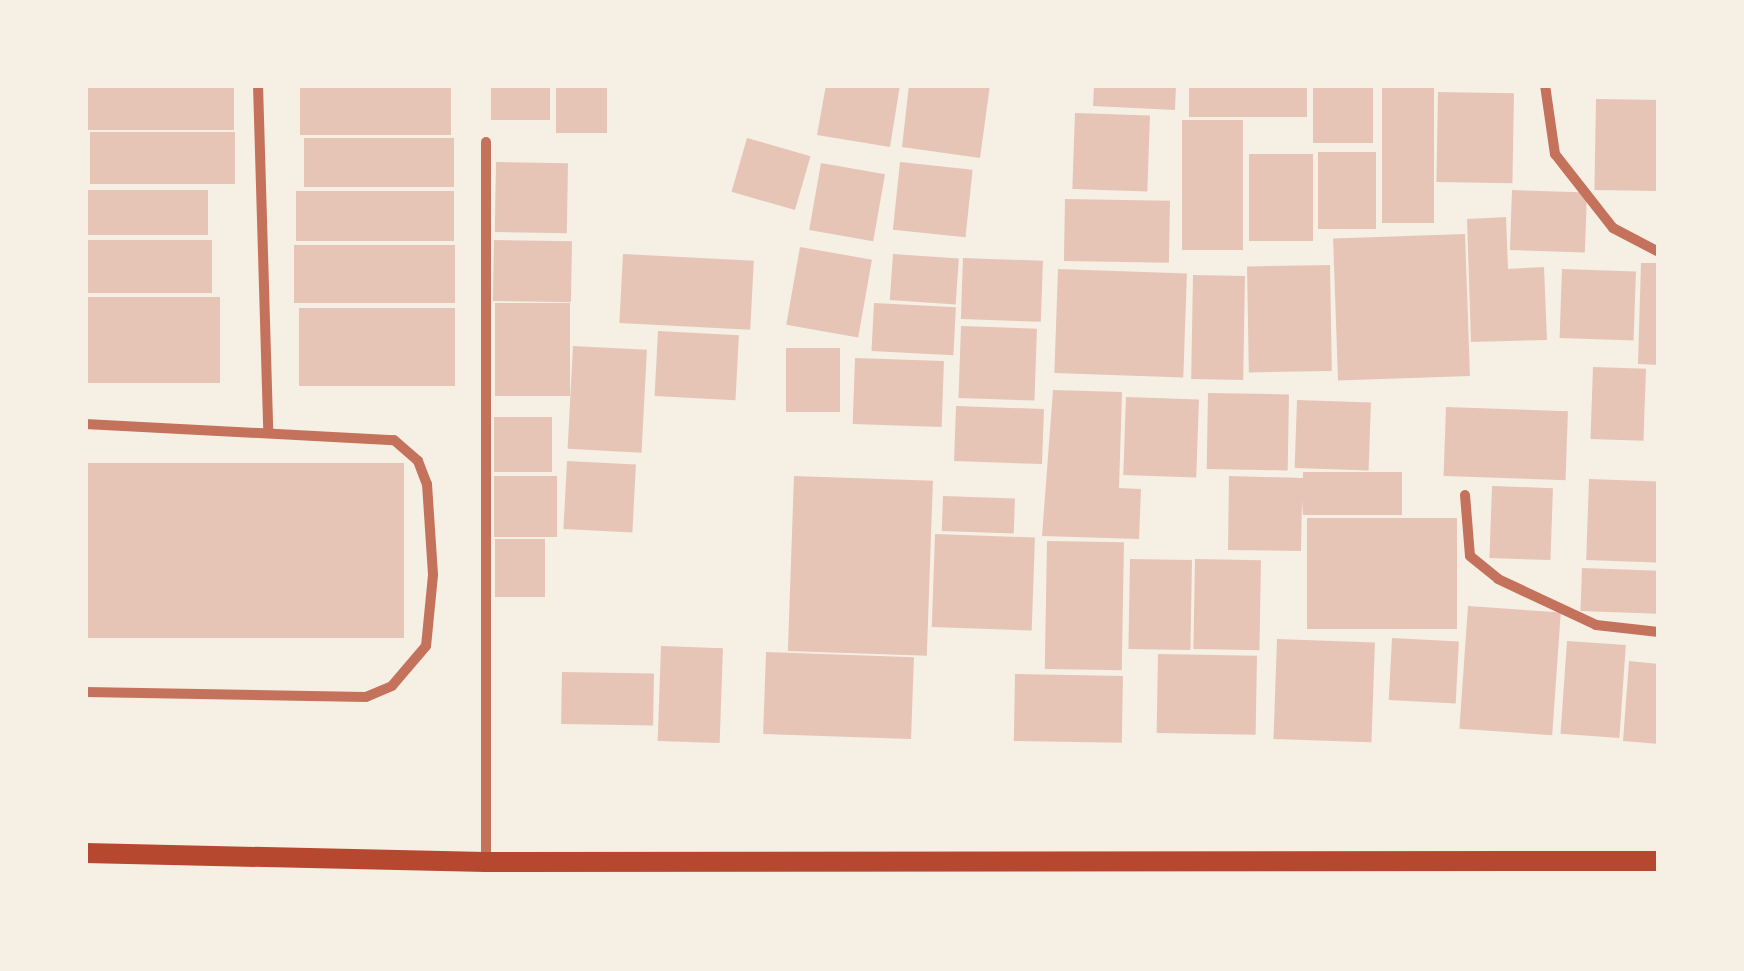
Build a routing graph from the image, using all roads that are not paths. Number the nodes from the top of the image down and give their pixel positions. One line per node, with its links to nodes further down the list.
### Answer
1 (258, 85): 6 (street)
2 (1545, 85): 4 (street)
3 (486, 142): 12 (street)
4 (1659, 252)
5 (85, 424): 6 (street)
6 (268, 430): 9 (street)
7 (1465, 495): 8 (street)
8 (1659, 632)
9 (85, 692)
10 (85, 852): 12 (main road)
11 (1659, 861): 13 (main road)
12 (486, 862): 13 (main road)
13 (1031, 864): 14 (main road)
14 (1030, 886)

